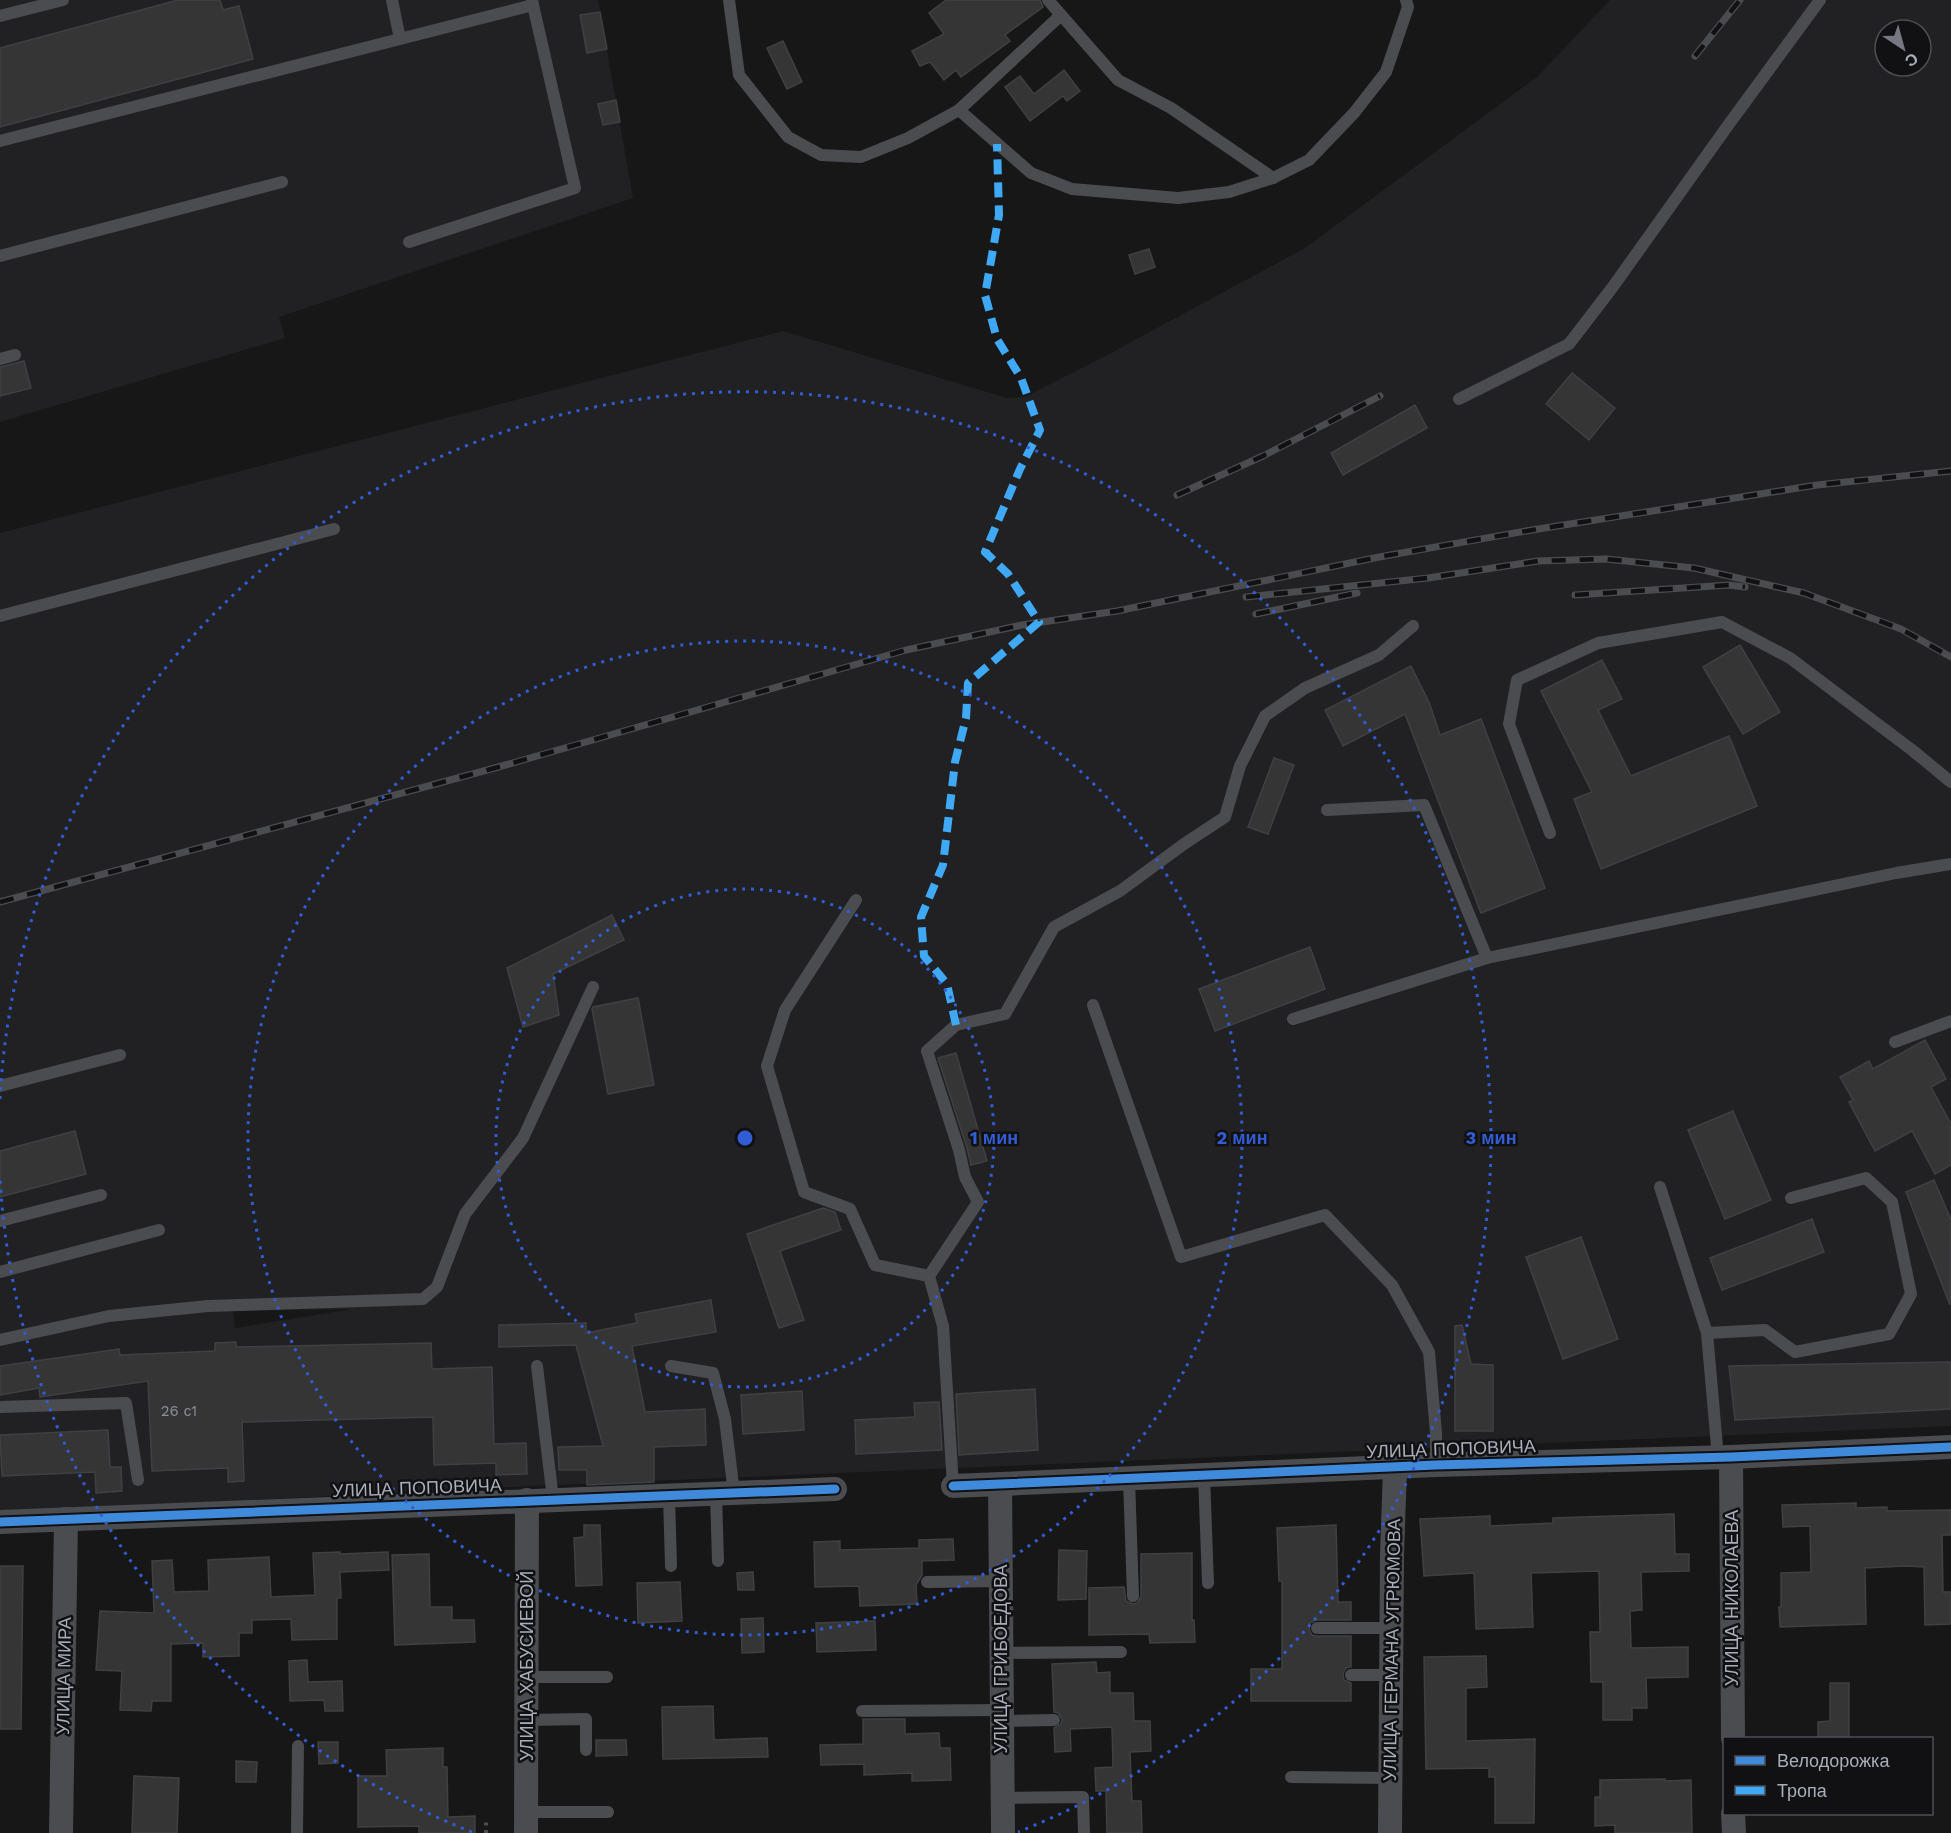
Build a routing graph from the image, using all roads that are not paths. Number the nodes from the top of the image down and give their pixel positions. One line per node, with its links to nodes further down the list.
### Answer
1 (63, 0): 9 (lane)
2 (392, 0): 10 (lane)
3 (729, 0): 11 (lane)
4 (1048, 0): 8 (lane)
5 (1406, 0): 13 (lane)
6 (1820, 0): 19 (lane)
7 (532, 3): 10 (lane); 15 (lane)
8 (1061, 15): 11 (lane); 13 (lane)
9 (0, 16)
10 (400, 39): 12 (lane)
11 (959, 110): 13 (lane)
12 (0, 141)
13 (1274, 178)
14 (282, 182): 16 (lane)
15 (409, 242)
16 (0, 256)
17 (15, 355): 18 (lane)
18 (0, 359)
19 (1460, 399)
20 (334, 529): 21 (lane)
21 (0, 616)
22 (1413, 626): 42 (lane)
23 (1951, 782): 25 (lane)
24 (1327, 810): 28 (lane)
25 (1550, 833)
26 (1951, 864): 28 (lane)
27 (856, 900): 42 (lane)
28 (1487, 958): 31 (lane)
29 (593, 987): 44 (lane)
30 (1092, 1005): 50 (lane)
31 (1293, 1019)
32 (1951, 1021): 33 (lane)
33 (1895, 1042)
34 (120, 1055): 35 (lane)
35 (0, 1086)
36 (1660, 1187): 43 (lane)
37 (101, 1195): 39 (lane)
38 (1791, 1198): 43 (lane)
39 (0, 1221)
40 (159, 1230): 41 (lane)
41 (0, 1272)
42 (928, 1276): 56 (lane)
43 (1707, 1333): 49 (lane)
44 (0, 1341)
45 (537, 1366): 60 (lane)
46 (671, 1366): 58 (lane)
47 (0, 1407): 54 (lane)
48 (1951, 1447): 49 (street, УЛИЦА ПОПОВИЧА)
49 (1724, 1458): 50 (street, УЛИЦА ПОПОВИЧА); 82 (street, УЛИЦА НИКОЛАЕВА)
50 (1436, 1465): 51 (street, УЛИЦА ПОПОВИЧА)
51 (1395, 1467): 52 (street, УЛИЦА ПОПОВИЧА); 71 (street, УЛИЦА ГЕРМАНА УГРЮМОВА)
52 (1204, 1475): 53 (street, УЛИЦА ПОПОВИЧА); 68 (lane)
53 (1129, 1479): 55 (street, УЛИЦА ПОПОВИЧА); 69 (lane)
54 (138, 1480)
55 (1000, 1484): 56 (street, УЛИЦА ПОПОВИЧА); 66 (street, УЛИЦА ГРИБОЕДОВА)
56 (953, 1486)
57 (835, 1489): 58 (street, УЛИЦА ПОПОВИЧА)
58 (725, 1494): 59 (street, УЛИЦА ПОПОВИЧА); 64 (lane)
59 (669, 1496): 60 (street, УЛИЦА ПОПОВИЧА); 65 (lane)
60 (553, 1499): 61 (street, УЛИЦА ПОПОВИЧА)
61 (527, 1500): 62 (street, УЛИЦА ПОПОВИЧА); 76 (street, УЛИЦА ХАБУСИЕВОЙ)
62 (66, 1518): 63 (street, УЛИЦА ПОПОВИЧА); 91 (street, УЛИЦА МИРА)
63 (0, 1522)
64 (718, 1561)
65 (671, 1566)
66 (1001, 1581): 67 (lane); 73 (street, УЛИЦА ГРИБОЕДОВА)
67 (927, 1582)
68 (1208, 1582)
69 (1133, 1596)
70 (1317, 1628): 71 (lane)
71 (1391, 1628): 74 (street, УЛИЦА ГЕРМАНА УГРЮМОВА)
72 (1121, 1652): 73 (lane)
73 (1001, 1653): 79 (street, УЛИЦА ГРИБОЕДОВА)
74 (1391, 1675): 75 (lane); 86 (street, УЛИЦА ГЕРМАНА УГРЮМОВА)
75 (1351, 1676)
76 (527, 1677): 77 (lane); 80 (street, УЛИЦА ХАБУСИЕВОЙ)
77 (607, 1677)
78 (862, 1712): 79 (lane)
79 (1002, 1715): 81 (lane); 87 (street, УЛИЦА ГРИБОЕДОВА)
80 (527, 1720): 84 (lane); 90 (street, УЛИЦА ХАБУСИЕВОЙ)
81 (1054, 1720)
82 (1733, 1737)
83 (298, 1746): 92 (lane)
84 (586, 1750)
85 (1291, 1777): 86 (lane)
86 (1391, 1778): 95 (street, УЛИЦА ГЕРМАНА УГРЮМОВА)
87 (1003, 1798): 93 (street, УЛИЦА ГРИБОЕДОВА); 94 (lane)
88 (608, 1812): 90 (lane)
89 (1733, 1815): 96 (street)
90 (526, 1823)
91 (61, 1833)
92 (297, 1833)
93 (1003, 1833)
94 (1084, 1833)
95 (1390, 1833)
96 (1734, 1833)

